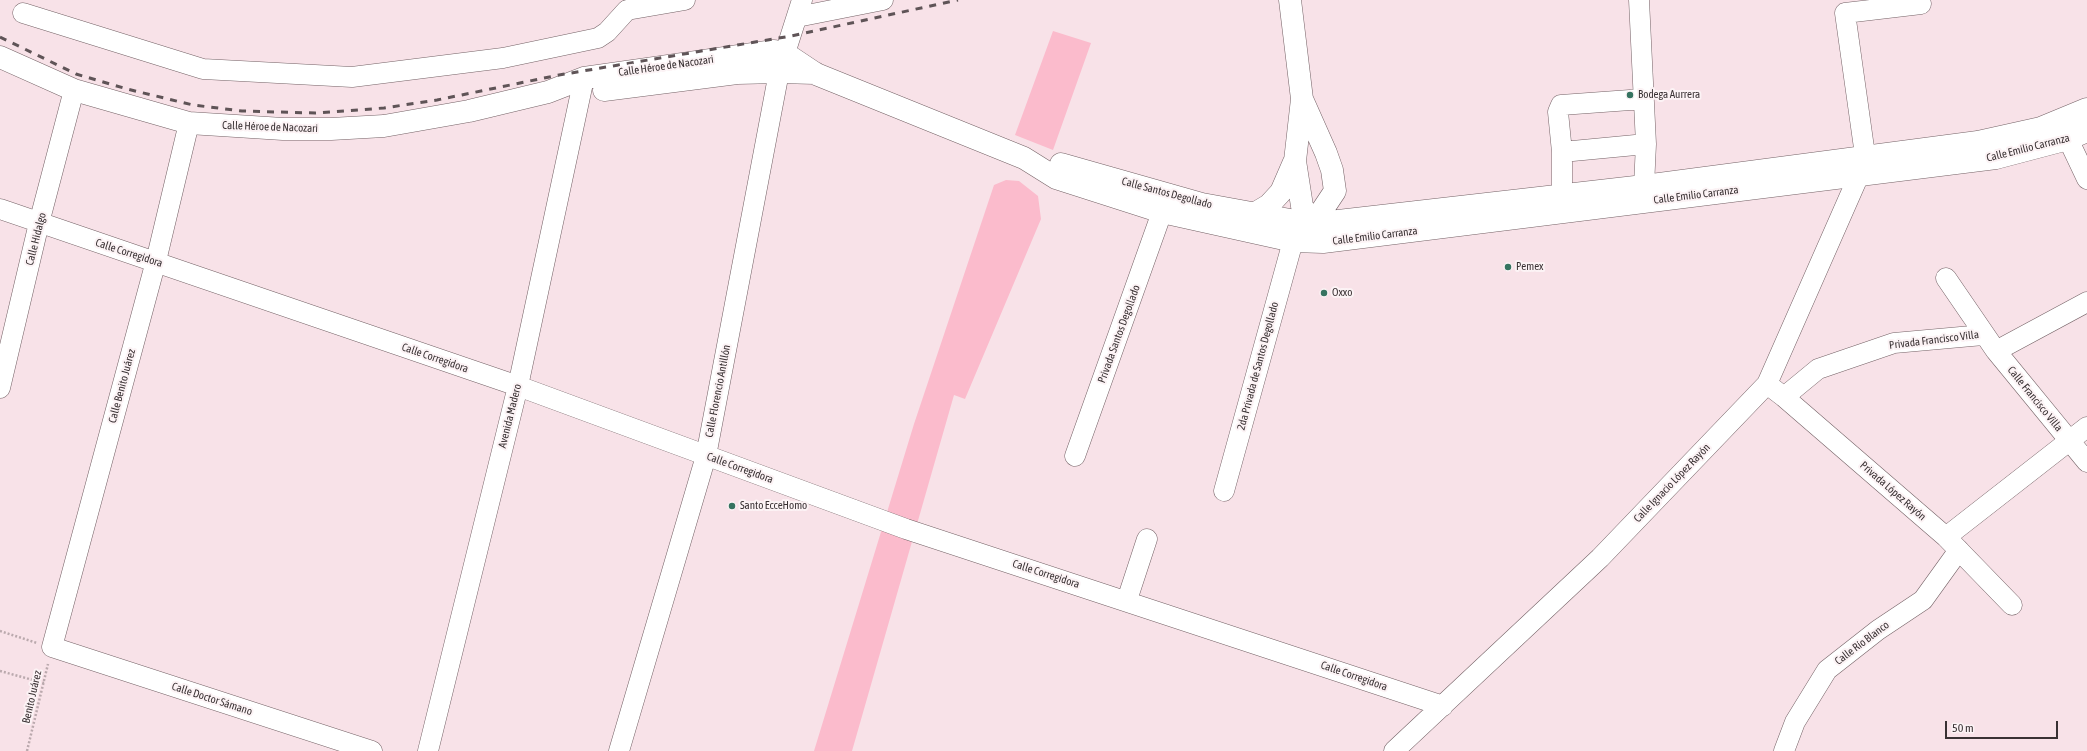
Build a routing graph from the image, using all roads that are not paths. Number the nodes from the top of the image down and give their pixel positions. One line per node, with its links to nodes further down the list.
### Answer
1 (685, 0): 6 (street)
2 (883, 0): 7 (street)
3 (1290, 0): 13 (main road)
4 (1639, 0): 14 (street)
5 (1920, 0): 22 (street)
6 (623, 5): 8 (street)
7 (799, 9): 10 (street, Calle Florencio Antillón)
8 (23, 13)
9 (0, 57): 12 (main road, Calle Héroe de Nacozari)
10 (783, 63): 11 (main road, Calle Héroe de Nacozari); 20 (main road, Calle Santos Degollado); 44 (street, Calle Florencio Antillón)
11 (583, 86): 16 (main road, Calle Héroe de Nacozari); 39 (street, Avenida Madero)
12 (74, 90): 16 (main road, Calle Héroe de Nacozari); 31 (street, Calle Hidalgo)
13 (1302, 99): 21 (main road); 25 (main road)
14 (1644, 99): 18 (street); 19 (street)
15 (2087, 109): 17 (main road, Calle Emilio Carranza)
16 (189, 123): 33 (street, Calle Benito Juárez)
17 (2072, 130): 22 (main road, Calle Emilio Carranza); 23 (street)
18 (1646, 144): 19 (street); 24 (street)
19 (1562, 152): 26 (street)
20 (1024, 158): 28 (main road, Calle Santos Degollado); 29 (main road, Calle Santos Degollado)
21 (1295, 161): 29 (main road); 32 (main road)
22 (1862, 165): 24 (main road, Calle Emilio Carranza); 32 (main road, Calle Emilio Carranza); 38 (street, Calle Ignacio López Rayón)
23 (2087, 179)
24 (1644, 186): 26 (main road, Calle Emilio Carranza)
25 (1335, 191): 30 (main road); 32 (main road)
26 (1562, 195): 30 (main road, Calle Emilio Carranza)
27 (0, 209): 31 (street, Calle Corregidora)
28 (1162, 212): 32 (main road, Calle Santos Degollado); 45 (street, Privada Santos Degollado)
29 (1254, 214): 32 (main road, Calle Santos Degollado)
30 (1363, 218): 32 (main road, Calle Emilio Carranza)
31 (39, 223): 33 (street, Calle Corregidora); 40 (street, Calle Hidalgo)
32 (1302, 235): 47 (street, 2da Privada de Santos Degollado)
33 (156, 261): 39 (street, Calle Corregidora); 52 (street, Calle Benito Juárez)
34 (1946, 278): 36 (street, Privada Francisco Villa)
35 (2087, 302): 37 (street)
36 (1983, 335): 37 (street, Calle Francisco Villa); 41 (street, Privada Francisco Villa)
37 (1996, 351): 43 (street, Calle Francisco Villa)
38 (1766, 384): 41 (street, Privada López Rayón); 53 (street, Calle Ignacio López Rayón)
39 (518, 386): 44 (street, Calle Corregidora); 55 (street, Avenida Madero)
40 (0, 388)
41 (1784, 397): 49 (street, Privada López Rayón)
42 (2087, 427): 43 (street, Calle Río Blanco)
43 (2068, 440): 46 (street, Calle Francisco Villa); 49 (street, Calle Río Blanco)
44 (706, 456): 50 (street, Calle Corregidora); 56 (street, Calle Florencio Antillón)
45 (1075, 456)
46 (2087, 462)
47 (1224, 491)
48 (1147, 539): 50 (street)
49 (1953, 543): 51 (street, Privada López Rayón); 58 (street, Calle Río Blanco)
50 (1127, 600): 53 (street, Calle Corregidora)
51 (2012, 605)
52 (52, 647): 54 (street, Calle Doctor Sámano)
53 (1443, 706): 57 (street, Calle Ignacio López Rayón)
54 (372, 751)
55 (428, 751)
56 (619, 751)
57 (1394, 751)
58 (1784, 751)

